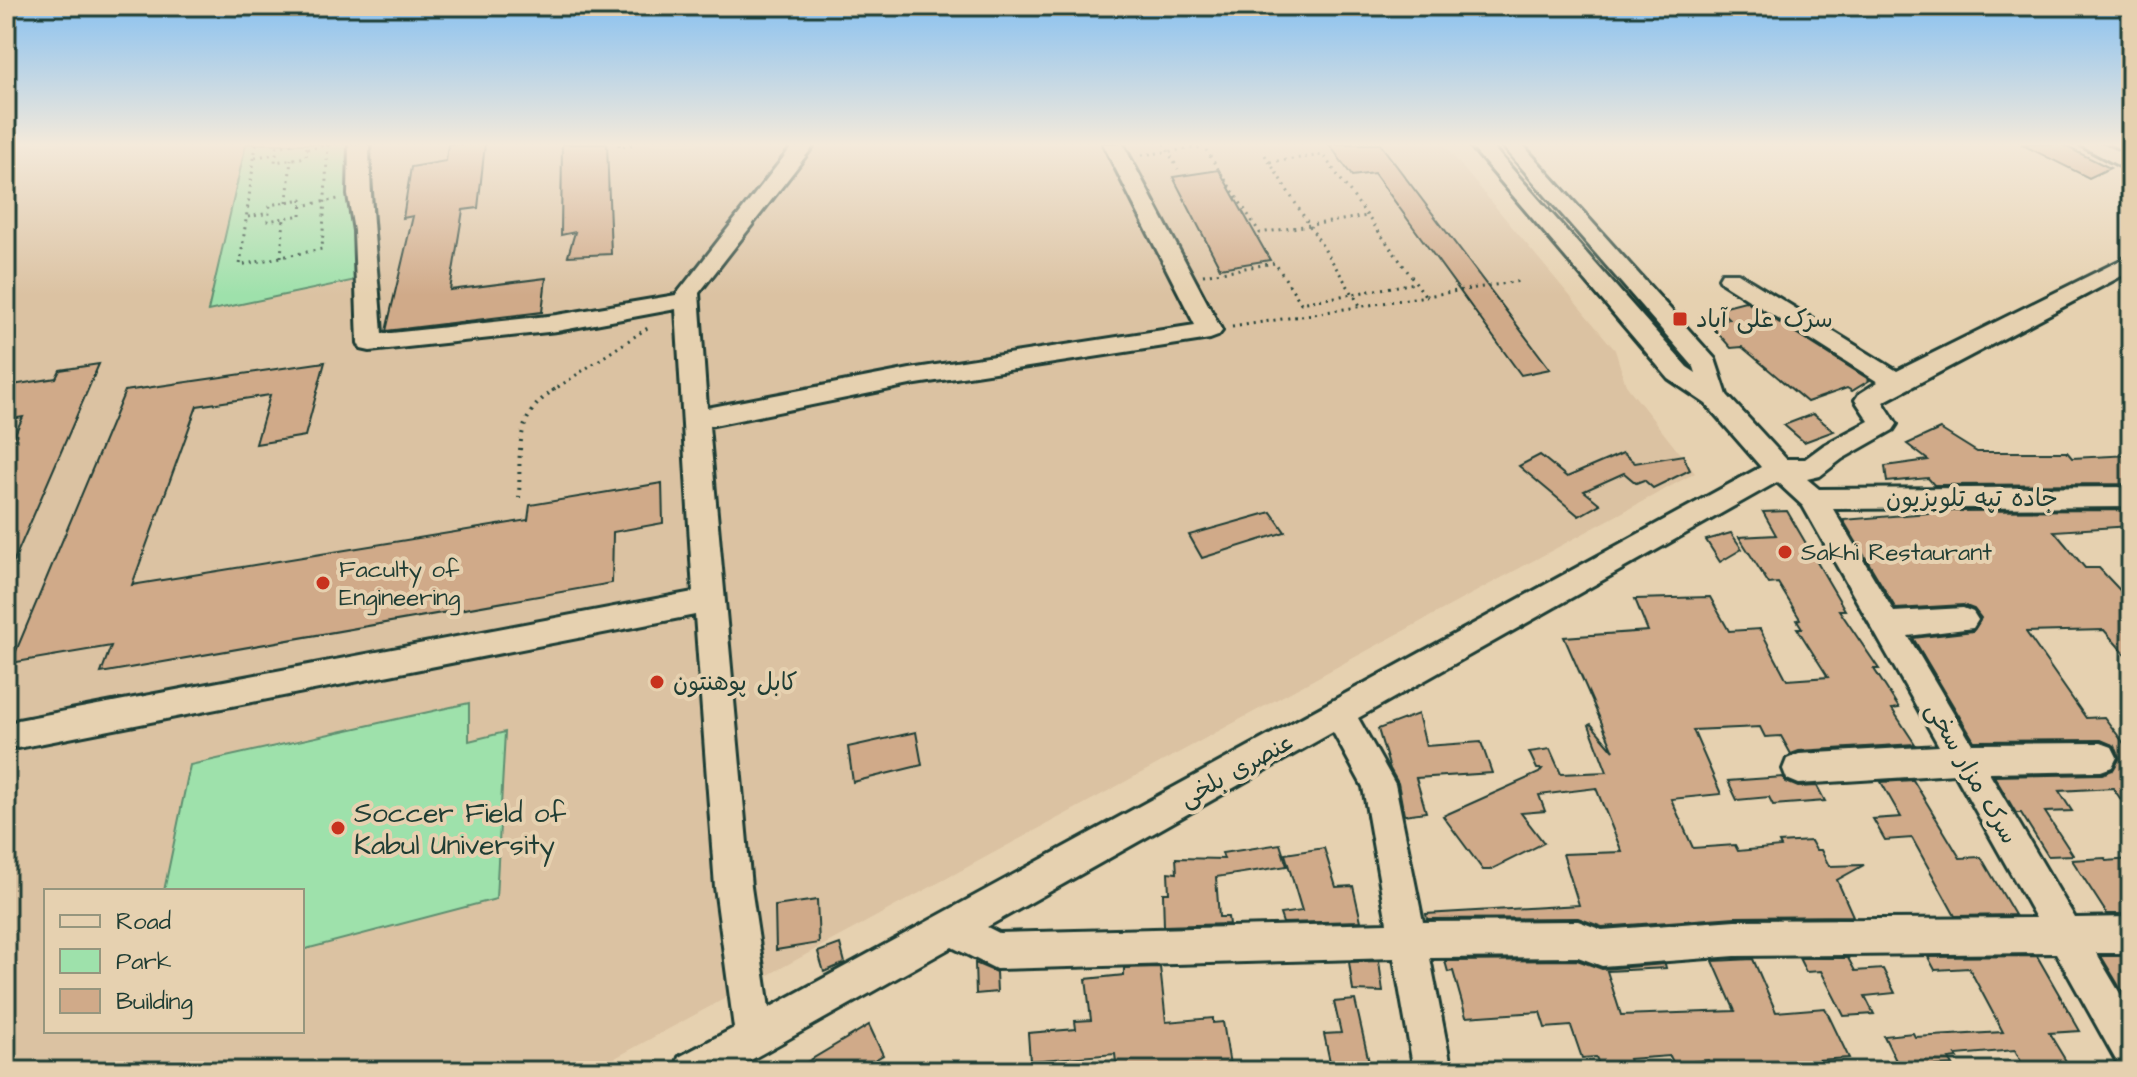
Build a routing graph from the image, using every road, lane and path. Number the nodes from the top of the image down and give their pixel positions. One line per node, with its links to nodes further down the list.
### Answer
1 (250, 194): 17 (path)
2 (288, 194): 12 (path)
3 (325, 194): 13 (path)
4 (359, 194): 28 (street)
5 (765, 194): 28 (street)
6 (1139, 194): 30 (street)
7 (1236, 194): 19 (path)
8 (1290, 194): 19 (path)
9 (1351, 194): 16 (path)
10 (1523, 194): 32 (street)
11 (1555, 194): 32 (street)
12 (287, 202): 14 (path); 15 (path)
13 (325, 202): 14 (path); 20 (path)
14 (301, 206): 18 (path)
15 (269, 213): 17 (path); 18 (path)
16 (1367, 216): 19 (path); 25 (path)
17 (247, 217): 20 (path)
18 (284, 218): 20 (path)
19 (1309, 225): 26 (path)
20 (281, 257)
21 (2131, 262): 31 (street)
22 (1192, 277): 26 (path)
23 (1730, 278): 31 (street)
24 (1520, 281): 27 (path)
25 (1415, 283): 26 (path); 27 (path)
26 (1352, 294): 29 (path)
27 (1427, 298): 29 (path)
28 (687, 300): 33 (street); 36 (path)
29 (1361, 307): 30 (path)
30 (1210, 331): 33 (street)
31 (1896, 382): 34 (street)
32 (1715, 398): 34 (street, سرک مزار سخی)
33 (697, 419): 38 (street)
34 (1779, 469): 37 (street, سرک مزار سخی); 41 (street, عنصری بلخی)
35 (2131, 497): 37 (street, جاده تپه تلویزیون)
36 (519, 498)
37 (1813, 499): 40 (street, سرک مزار سخی)
38 (708, 601): 42 (street); 50 (street)
39 (1963, 620): 40 (street)
40 (1886, 625): 44 (street, سرک مزار سخی)
41 (1339, 713): 46 (street, عنصری بلخی); 49 (street)
42 (18, 734)
43 (2101, 757): 44 (street)
44 (1964, 759): 45 (street); 48 (street, سرک مزار سخی)
45 (1799, 769)
46 (951, 927): 49 (street); 50 (street, عنصری بلخی)
47 (2131, 935): 48 (street)
48 (2067, 937): 49 (street); 51 (street, سرک مزار سخی)
49 (1409, 940): 53 (street)
50 (754, 1036): 52 (street, عنصری بلخی)
51 (2131, 1048)
52 (702, 1069)
53 (1433, 1071)

